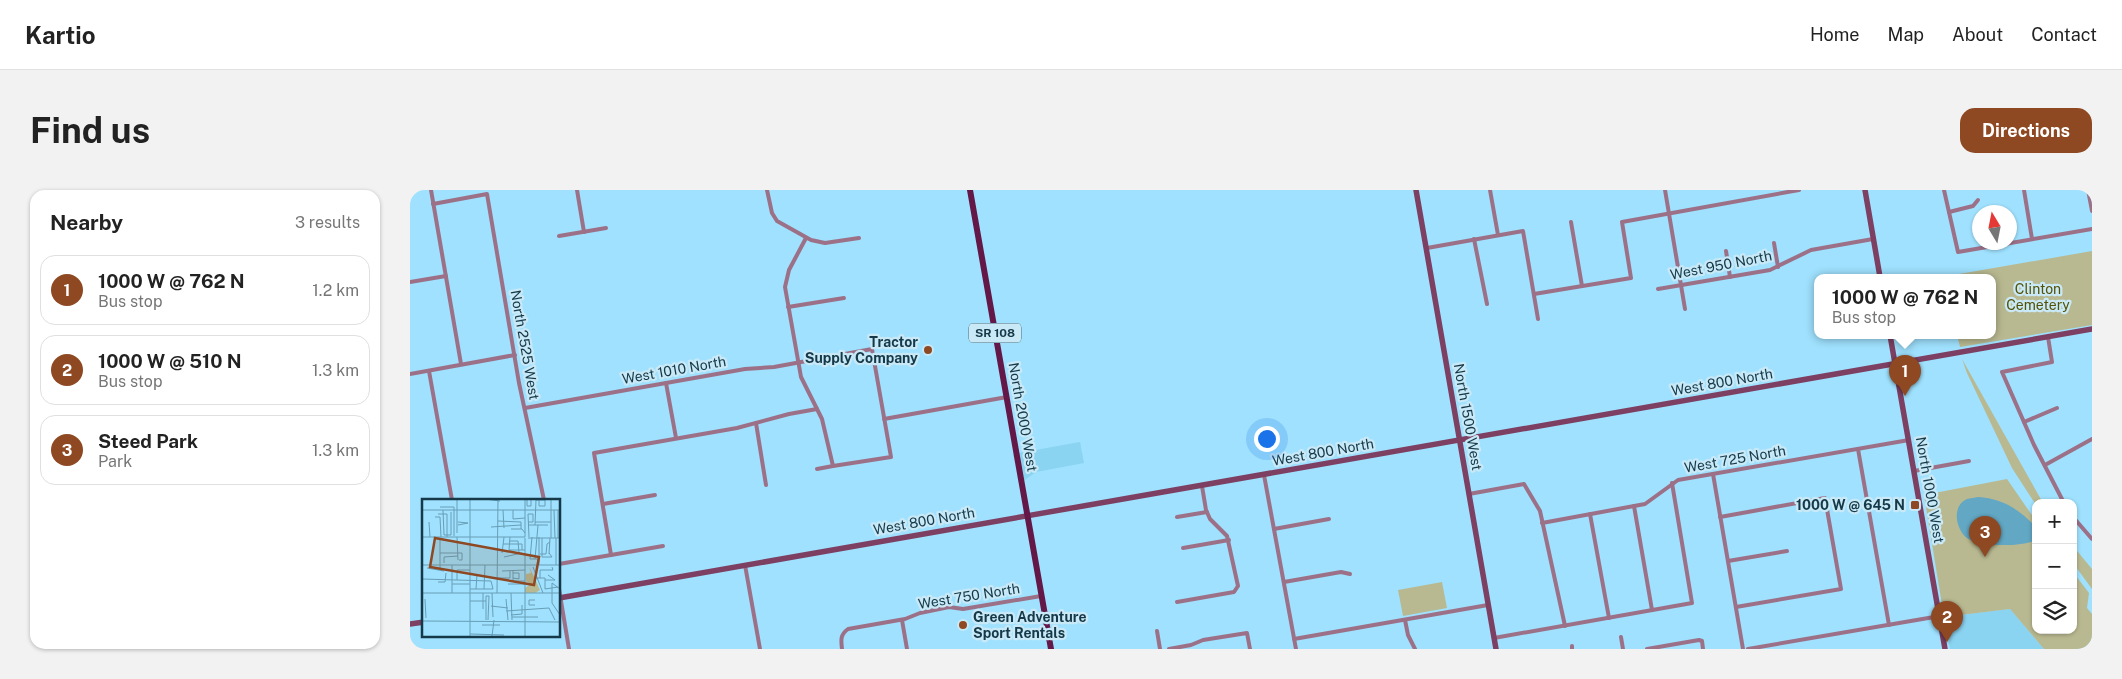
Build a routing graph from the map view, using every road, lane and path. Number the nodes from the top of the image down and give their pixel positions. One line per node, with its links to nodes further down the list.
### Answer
1 (431, 190): 16 (street)
2 (577, 190): 23 (street)
3 (767, 190): 26 (street)
4 (970, 190): 58 (main road, North 2000 West / SR 108)
5 (1416, 190): 32 (street, North 1500 West)
6 (1490, 190): 24 (street)
7 (1665, 190): 19 (street)
8 (1762, 190): 14 (street)
9 (1799, 190): 14 (street)
10 (1864, 190): 29 (street)
11 (1944, 190): 18 (street)
12 (2024, 190): 30 (street)
13 (2088, 190): 17 (street)
14 (1763, 197): 19 (street)
15 (1978, 200): 18 (street)
16 (433, 204): 36 (street); 51 (street, North 2525 West)
17 (2092, 211)
18 (1949, 212): 30 (street)
19 (1669, 214): 39 (street); 40 (street)
20 (1571, 222): 40 (street)
21 (606, 228): 23 (street)
22 (2092, 229): 30 (street)
23 (584, 232): 25 (street)
24 (1498, 235): 28 (street); 42 (street)
25 (559, 236)
26 (806, 238): 27 (street); 45 (street)
27 (859, 238)
28 (1474, 239): 32 (street); 44 (street)
29 (1873, 239): 34 (street, West 950 North); 35 (street)
30 (2032, 239)
31 (1774, 243): 34 (street)
32 (1427, 248): 68 (street, North 1500 West)
33 (1726, 251): 37 (street)
34 (1778, 267): 37 (street, West 950 North)
35 (1879, 274)
36 (446, 276): 38 (street); 53 (street)
37 (1730, 277): 39 (street, West 950 North)
38 (410, 282)
39 (1681, 285): 41 (street, West 950 North); 46 (street)
40 (1582, 286): 42 (street)
41 (1658, 288)
42 (1534, 294): 47 (street)
43 (844, 298): 45 (street)
44 (1487, 304)
45 (788, 307): 52 (street)
46 (1685, 308)
47 (1538, 319)
48 (2091, 331): 49 (street, West 800 North)
49 (2048, 337): 54 (street, West 800 North); 63 (street)
50 (1891, 339): 54 (street, North 1000 West)
51 (515, 355): 53 (street); 59 (street, North 2525 West)
52 (798, 362): 57 (street, West 1010 North); 61 (street); 62 (street, West 1010 North)
53 (461, 364): 55 (street)
54 (1895, 364): 67 (street, North 1000 West); 68 (street, West 800 North)
55 (429, 371): 56 (street); 82 (street)
56 (410, 374)
57 (666, 383): 59 (street, West 1010 North); 65 (street)
58 (1007, 397): 62 (street); 89 (main road, North 2000 West / SR 108)
59 (525, 408): 83 (street, North 2525 West)
60 (2057, 408): 63 (street)
61 (817, 409): 64 (street); 72 (street)
62 (884, 419): 72 (street)
63 (2024, 422): 71 (street)
64 (756, 423): 65 (street); 78 (street)
65 (676, 438): 85 (street)
66 (2092, 439): 71 (street)
67 (1908, 440): 69 (street, West 725 North); 74 (street, North 1000 West)
68 (1459, 441): 76 (street, West 800 North); 80 (street, North 1500 West)
69 (1858, 449): 75 (street, West 725 North); 120 (street)
70 (1969, 461): 74 (street)
71 (2045, 465): 84 (street)
72 (833, 466): 73 (street)
73 (817, 469)
74 (1914, 471): 116 (street, North 1000 West)
75 (1712, 474): 77 (street, West 725 North); 91 (street)
76 (1264, 475): 79 (street, West 800 North); 95 (street)
77 (1672, 483): 86 (street, West 725 North); 115 (street)
78 (766, 485)
79 (1202, 486): 87 (street); 89 (street, West 800 North)
80 (1468, 494): 94 (street); 113 (street, North 1500 West)
81 (655, 495): 85 (street)
82 (452, 499)
83 (544, 499)
84 (2062, 499)
85 (603, 504): 103 (street)
86 (1634, 506): 88 (street, West 725 North); 115 (street)
87 (1207, 512): 90 (street); 99 (street)
88 (1590, 514): 94 (street, West 725 North); 117 (street)
89 (1028, 516): 106 (street, West 800 North); 109 (main road, North 2000 West / SR 108)
90 (1177, 517)
91 (1720, 517): 104 (street); 114 (street)
92 (1330, 519): 95 (street)
93 (2077, 522): 97 (street)
94 (1542, 523): 121 (street)
95 (1274, 529): 108 (street)
96 (2092, 530): 97 (street)
97 (2086, 532): 98 (street)
98 (2092, 539)
99 (1229, 540): 101 (street); 111 (street)
100 (663, 546): 103 (street)
101 (1183, 548)
102 (1788, 551): 104 (street)
103 (611, 555): 105 (street)
104 (1728, 562): 114 (street)
105 (560, 564)
106 (745, 565): 110 (street, West 800 North); 127 (street)
107 (1350, 574): 108 (street)
108 (1284, 582): 125 (street)
109 (1041, 596): 118 (street, West 750 North); 130 (main road, North 2000 West / SR 108)
110 (560, 598)
111 (1177, 602)
112 (560, 603): 126 (street)
113 (1488, 605): 119 (street); 123 (street, North 1500 West)
114 (1736, 607): 140 (street)
115 (1652, 610): 117 (street)
116 (1940, 616): 120 (street); 142 (street, North 1000 West)
117 (1609, 618): 121 (street)
118 (902, 620): 128 (street, West 750 North); 129 (street)
119 (1405, 620): 125 (street); 135 (street)
120 (1890, 625): 141 (street)
121 (1564, 626): 123 (street)
122 (1157, 631): 131 (street)
123 (1494, 638): 136 (street, North 1500 West)
124 (1621, 638): 137 (street)
125 (1294, 639): 134 (street)
126 (569, 649)
127 (760, 649)
128 (842, 649)
129 (906, 649)
130 (1051, 649)
131 (1160, 649)
132 (1169, 649): 133 (street)
133 (1250, 649)
134 (1296, 649)
135 (1415, 649)
136 (1496, 649)
137 (1623, 649)
138 (1647, 649): 139 (street)
139 (1703, 649)
140 (1743, 649)
141 (1748, 649)
142 (1945, 649)

